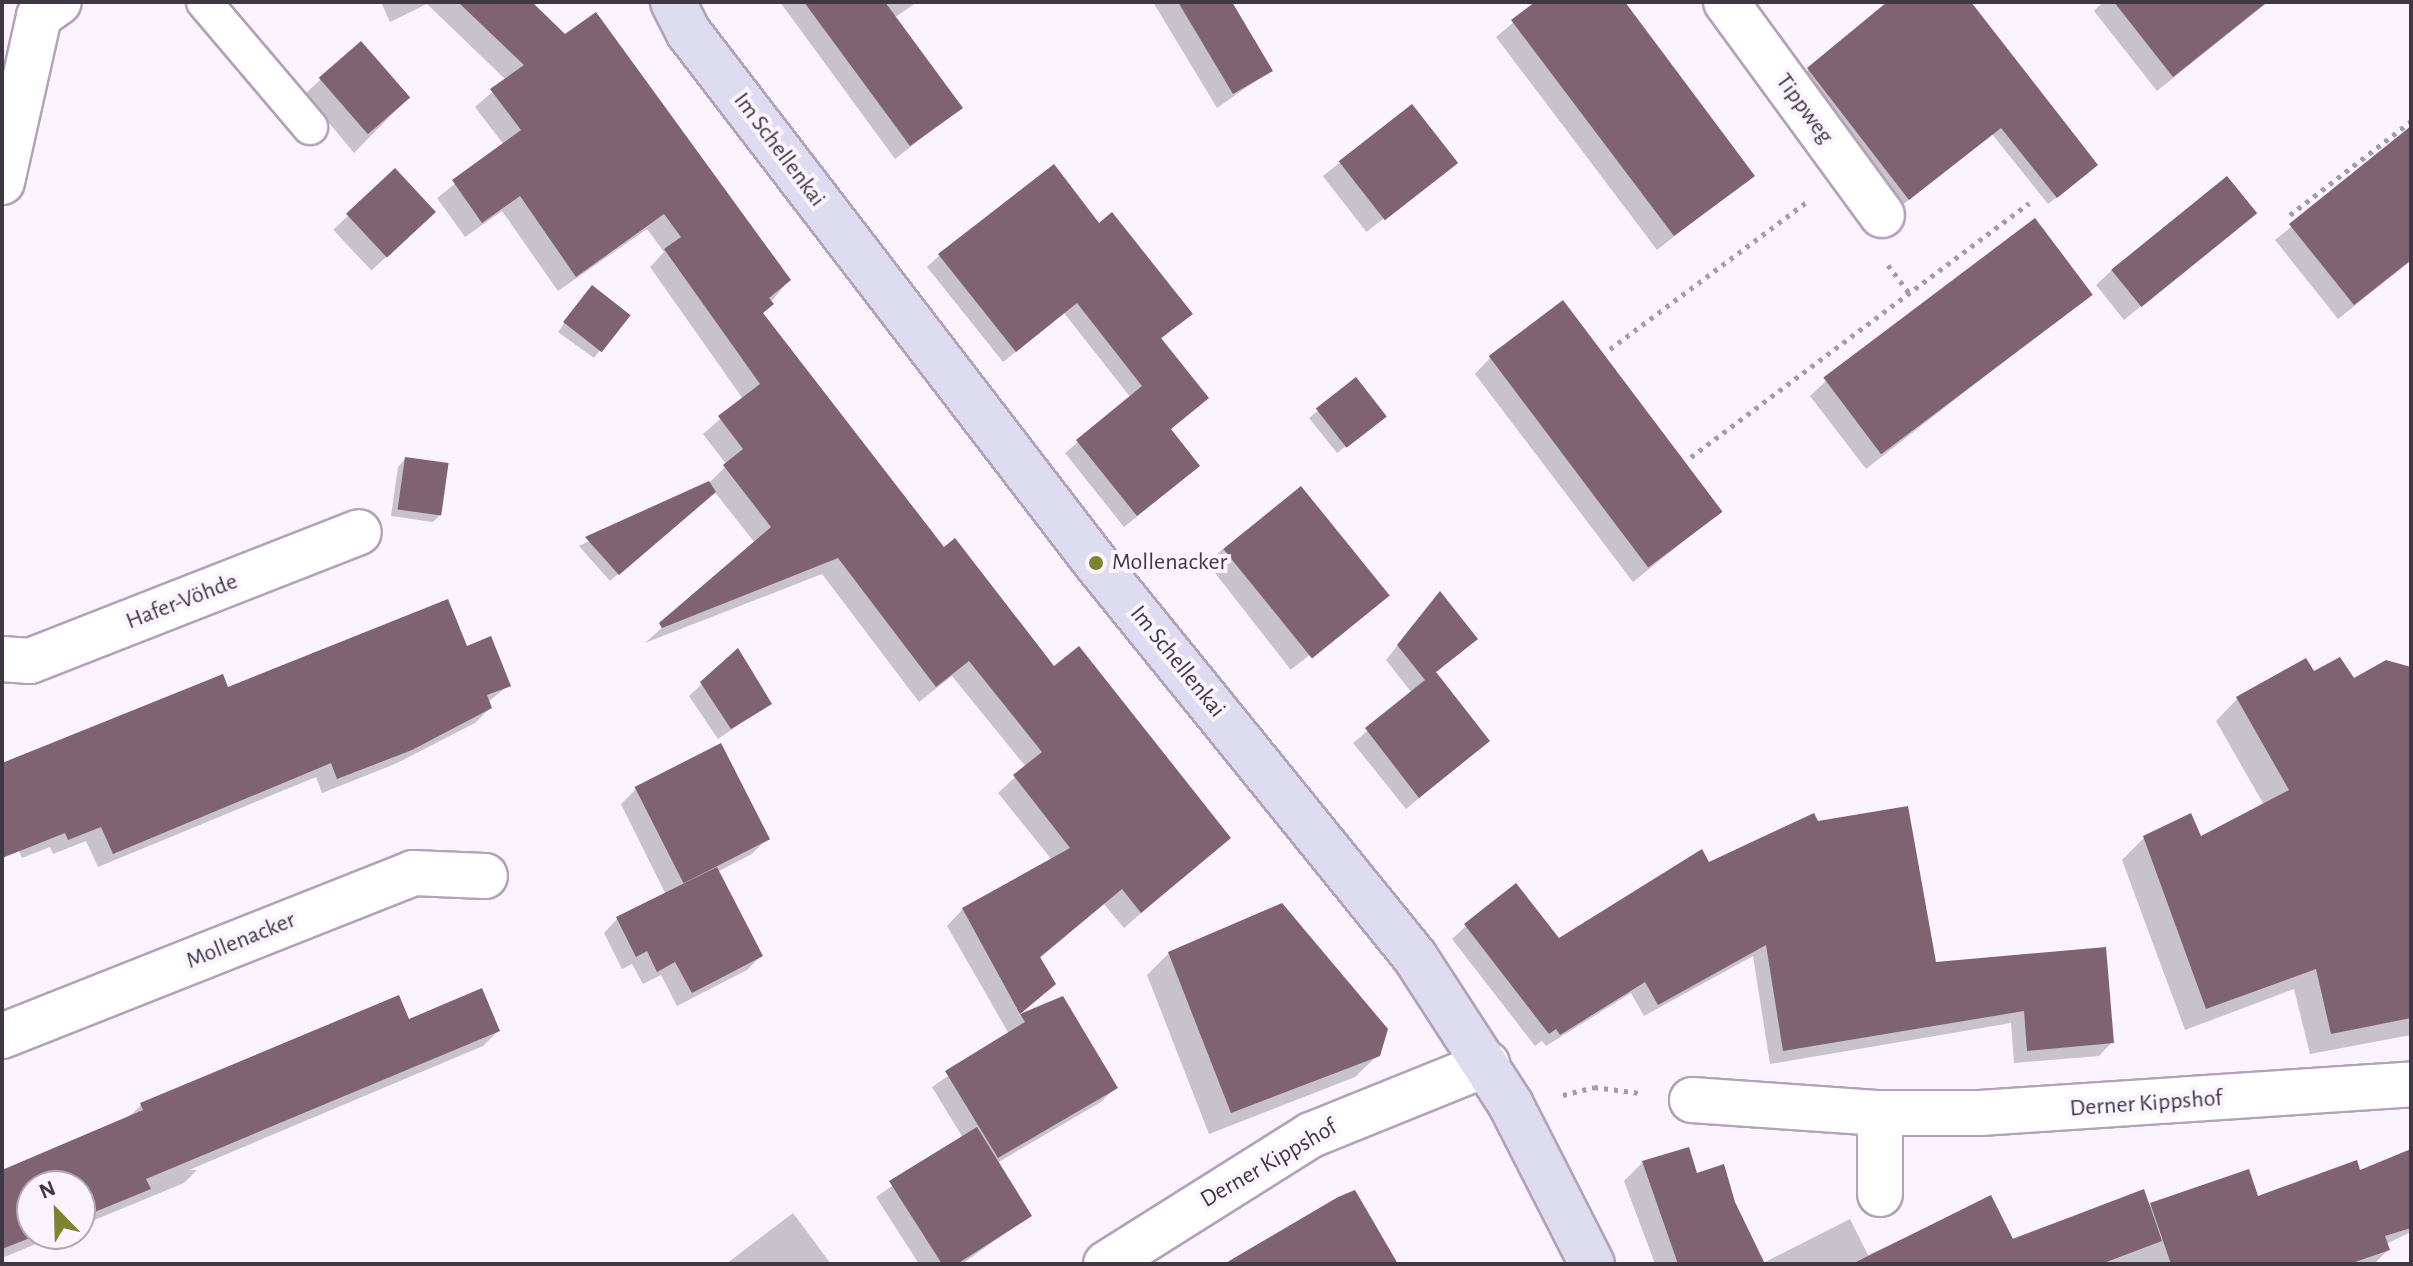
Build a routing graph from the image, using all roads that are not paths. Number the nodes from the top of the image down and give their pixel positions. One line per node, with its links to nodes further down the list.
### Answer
1 (59, 2): 6 (street)
2 (204, 2): 5 (lane)
3 (673, 2): 12 (street, Im Schellenkai)
4 (1726, 2): 7 (street, Tippweg)
5 (310, 127)
6 (2, 182)
7 (1882, 215)
8 (359, 532): 9 (street, Hafer-Vöhde)
9 (2, 659)
10 (485, 876): 11 (street, Mollenacker)
11 (2, 1036)
12 (1487, 1064): 17 (street, Derner Kippshof); 18 (street, Im Schellenkai)
13 (2411, 1084): 15 (street, Derner Kippshof)
14 (1692, 1100): 15 (street, Derner Kippshof)
15 (1880, 1113): 16 (street)
16 (1880, 1194)
17 (1106, 1264)
18 (1592, 1264)

